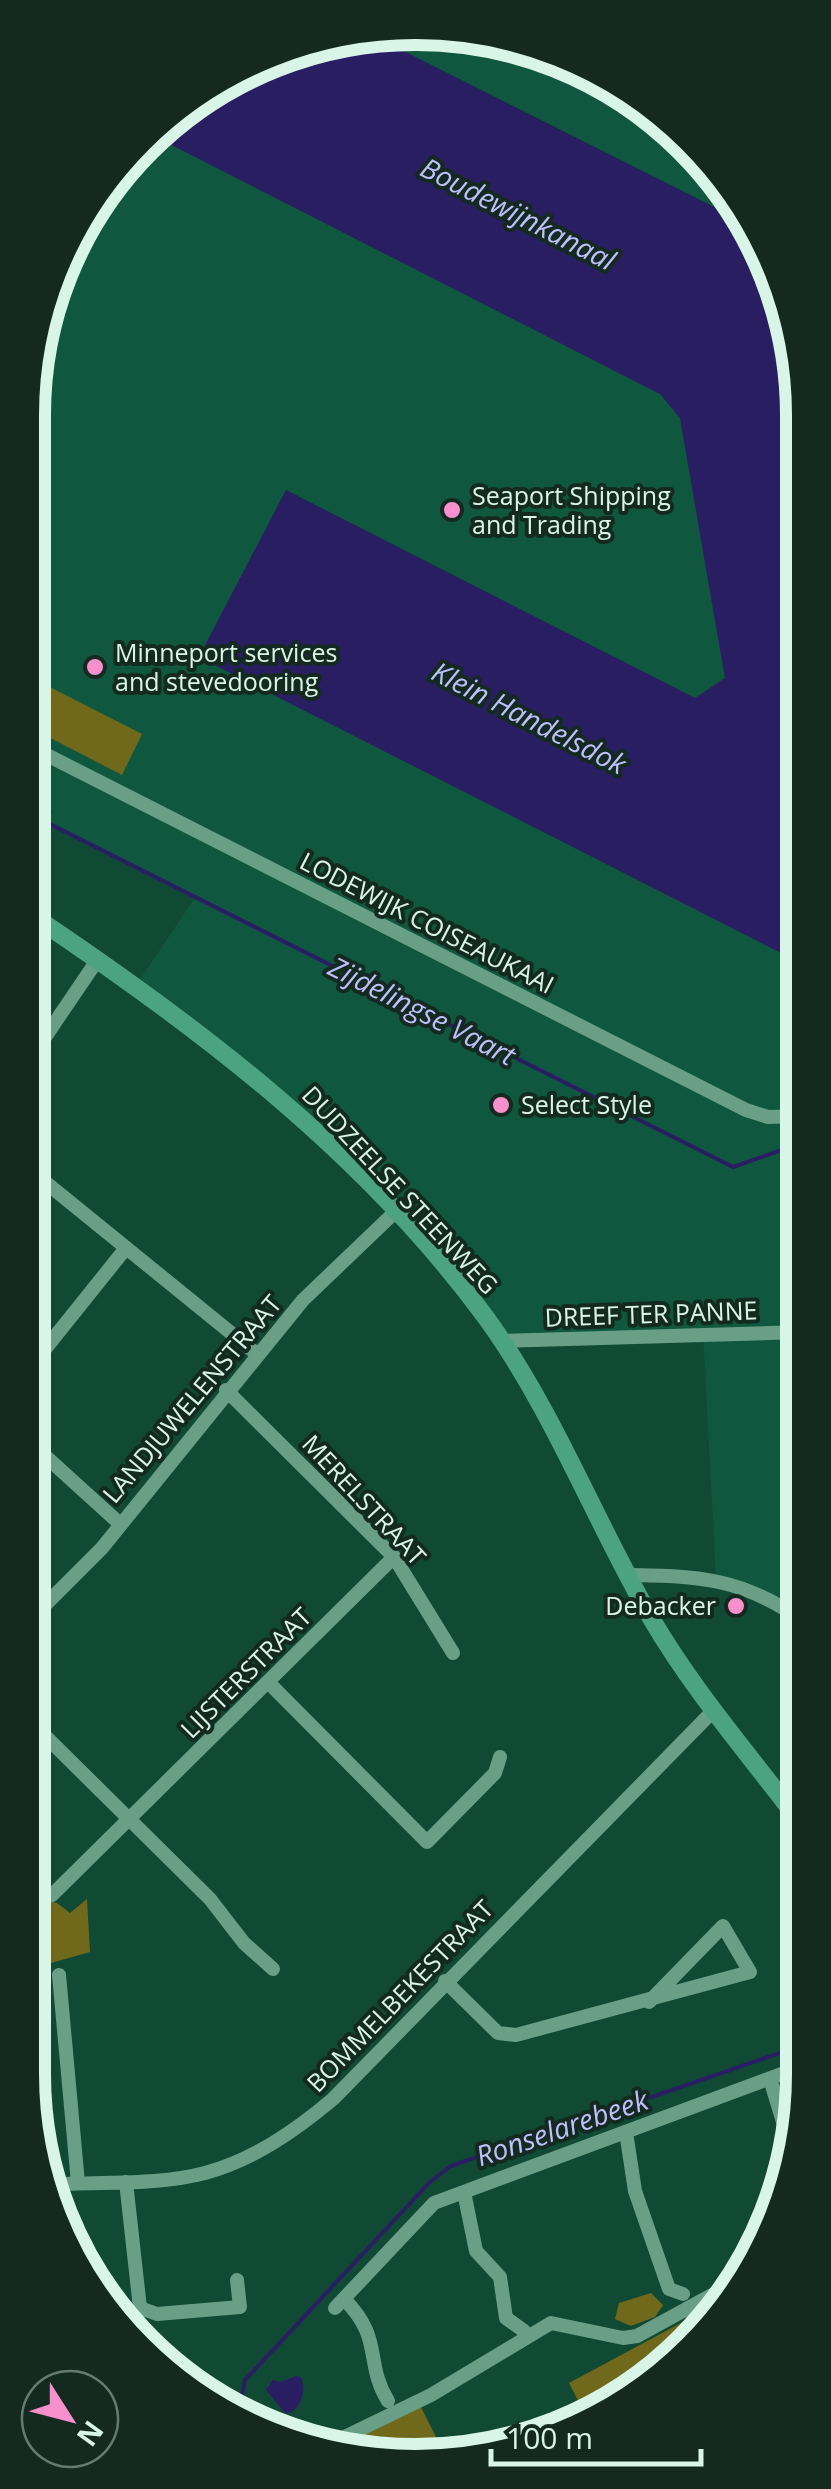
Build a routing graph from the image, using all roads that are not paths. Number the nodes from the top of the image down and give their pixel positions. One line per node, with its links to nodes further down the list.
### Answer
1 (45, 754): 5 (street, LODEWIJK COISEAUKAAI)
2 (45, 924): 3 (main road, DUDZEELSE STEENWEG)
3 (98, 959): 4 (street); 7 (main road, DUDZEELSE STEENWEG)
4 (45, 1037)
5 (786, 1116)
6 (45, 1183): 8 (street)
7 (394, 1212): 10 (main road, DUDZEELSE STEENWEG); 12 (street, LANDJUWELENSTRAAT)
8 (126, 1248): 11 (street); 12 (street)
9 (786, 1333): 10 (street, DREEF TER PANNE)
10 (502, 1342): 17 (main road, DUDZEELSE STEENWEG)
11 (45, 1349)
12 (257, 1354): 13 (street, LANDJUWELENSTRAAT)
13 (226, 1390): 15 (street, LANDJUWELENSTRAAT); 16 (street, MERELSTRAAT)
14 (45, 1456): 15 (street)
15 (119, 1523): 18 (street, LANDJUWELENSTRAAT)
16 (394, 1557): 20 (street, MERELSTRAAT); 21 (street, LIJSTERSTRAAT)
17 (628, 1575): 19 (street); 22 (main road, DUDZEELSE STEENWEG)
18 (45, 1605)
19 (786, 1611)
20 (453, 1653)
21 (268, 1682): 24 (street); 26 (street, LIJSTERSTRAAT)
22 (714, 1710): 25 (main road, DUDZEELSE STEENWEG); 30 (street, BOMMELBEKESTRAAT)
23 (45, 1736): 26 (street)
24 (500, 1756)
25 (786, 1804)
26 (130, 1822): 27 (street, LIJSTERSTRAAT); 28 (street)
27 (45, 1897)
28 (273, 1969)
29 (60, 1975): 37 (street)
30 (445, 1982): 31 (street); 36 (street, BOMMELBEKESTRAAT)
31 (649, 2002): 31 (street)
32 (786, 2072): 33 (street)
33 (770, 2078): 34 (street); 35 (street)
34 (783, 2121)
35 (626, 2132): 39 (street); 41 (street)
36 (126, 2182): 37 (street, BOMMELBEKESTRAAT); 40 (street)
37 (78, 2183): 38 (street, BOMMELBEKESTRAAT)
38 (62, 2184)
39 (464, 2192): 43 (street); 44 (street)
40 (237, 2280)
41 (683, 2294)
42 (712, 2295): 45 (street)
43 (524, 2331)
44 (388, 2401)
45 (344, 2437)

